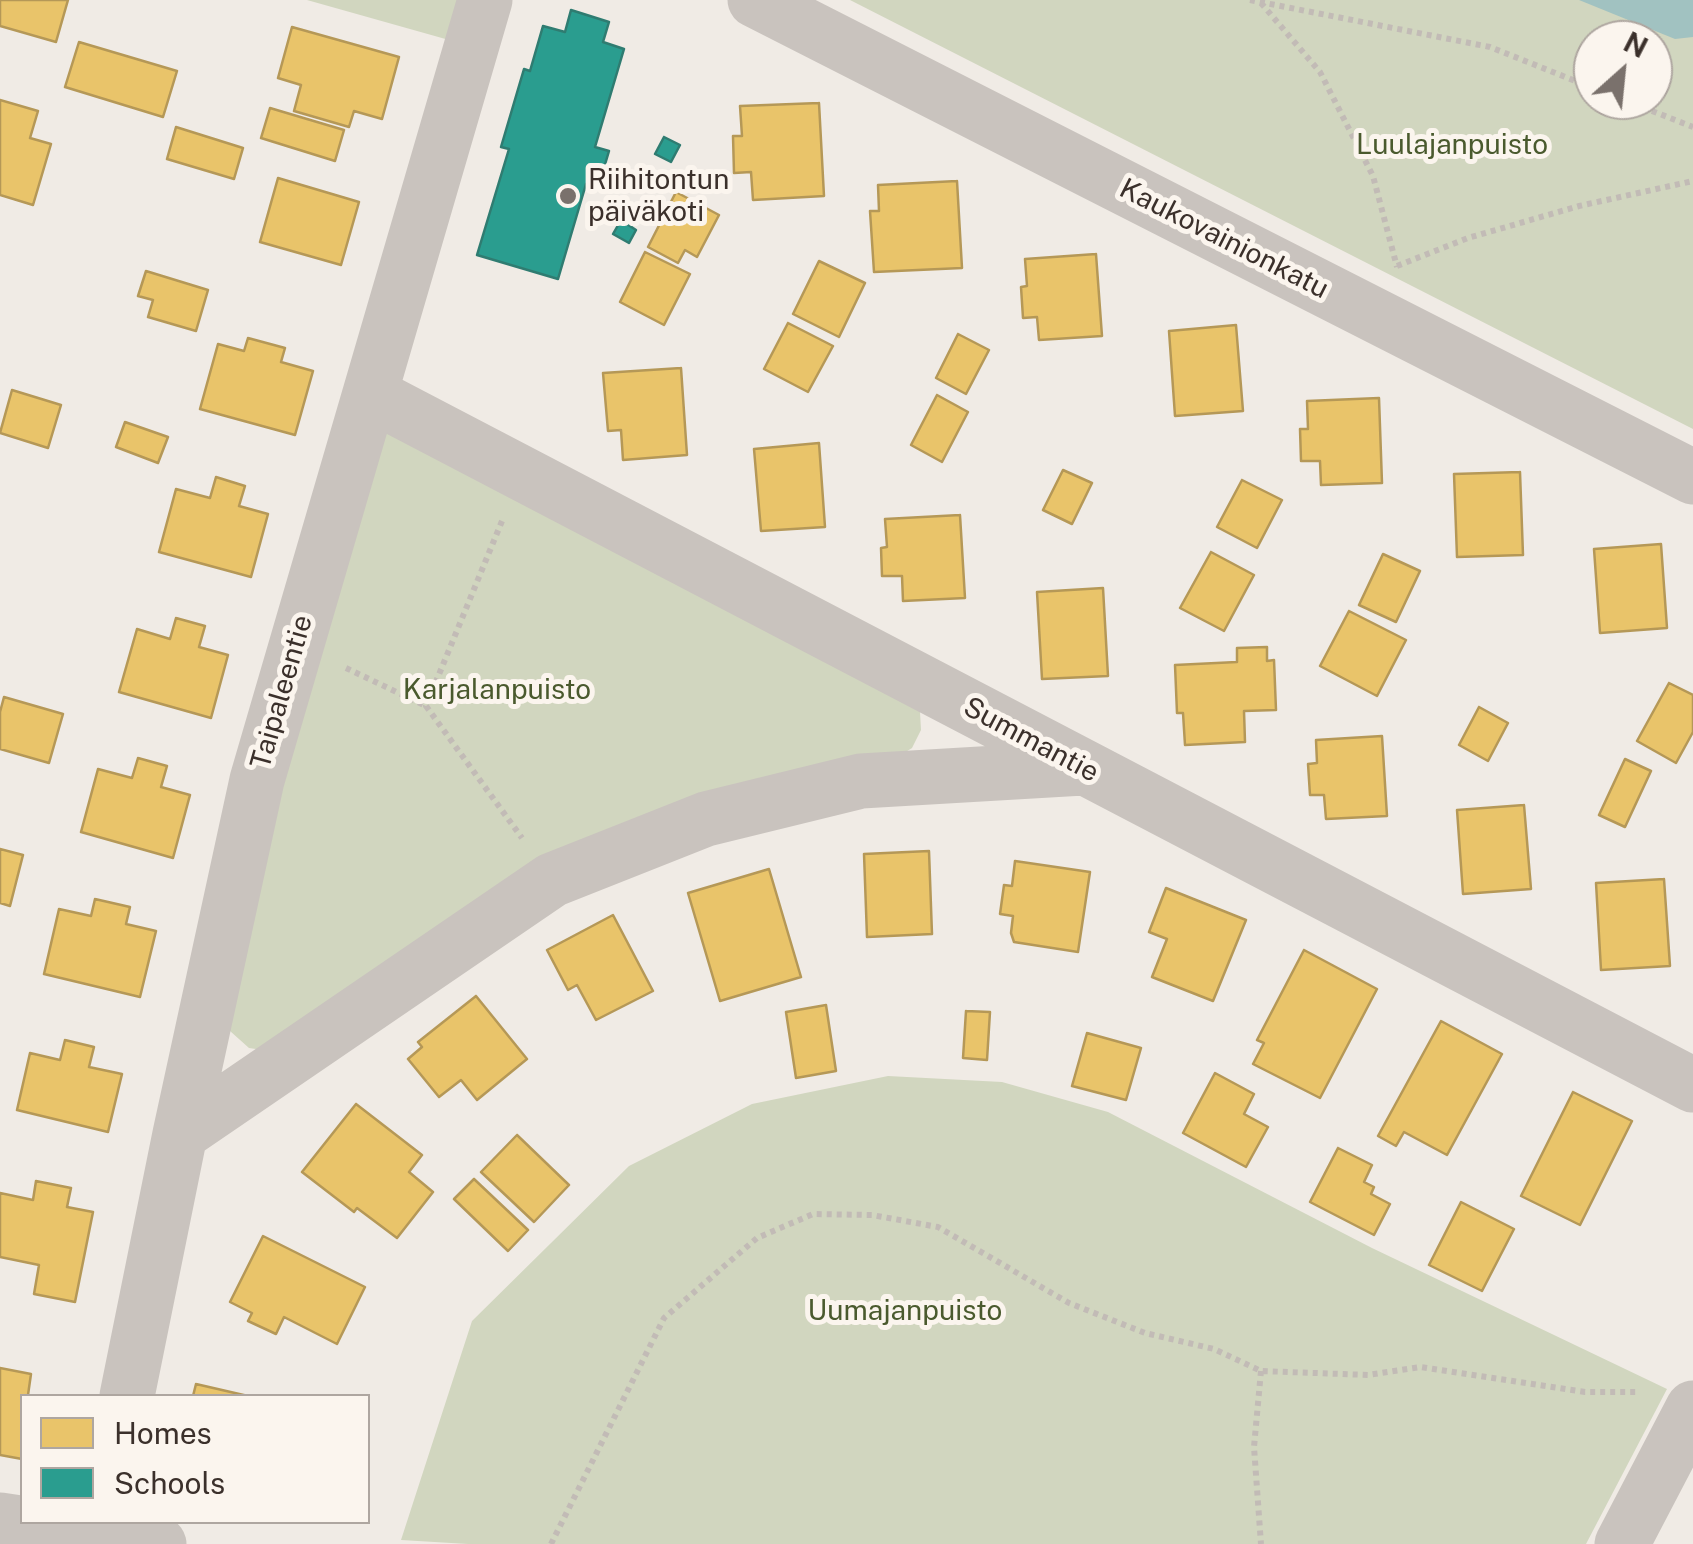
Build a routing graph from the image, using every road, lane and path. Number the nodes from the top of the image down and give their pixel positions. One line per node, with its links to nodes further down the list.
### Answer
1 (485, 0): 7 (street, Taipaleentie)
2 (755, 0): 9 (street, Kaukovainionkatu)
3 (1250, 0): 4 (path)
4 (1260, 2): 5 (path); 6 (path)
5 (1573, 80)
6 (1693, 181)
7 (370, 394): 8 (street, Summantie); 10 (street, Taipaleentie)
8 (521, 474): 11 (path); 12 (street, Summantie)
9 (1693, 477)
10 (296, 644): 11 (path); 15 (street, Taipaleentie)
11 (426, 706): 13 (path)
12 (1082, 768): 13 (street); 14 (street, Summantie)
13 (552, 880): 15 (street)
14 (1693, 1085)
15 (180, 1134): 17 (street, Taipaleentie)
16 (1261, 1371): 18 (path); 22 (path); 23 (path)
17 (128, 1394)
18 (1675, 1400): 24 (street)
19 (29, 1524): 20 (street)
20 (100, 1534): 21 (street)
21 (159, 1544)
22 (550, 1544)
23 (1262, 1544)
24 (1622, 1544)

